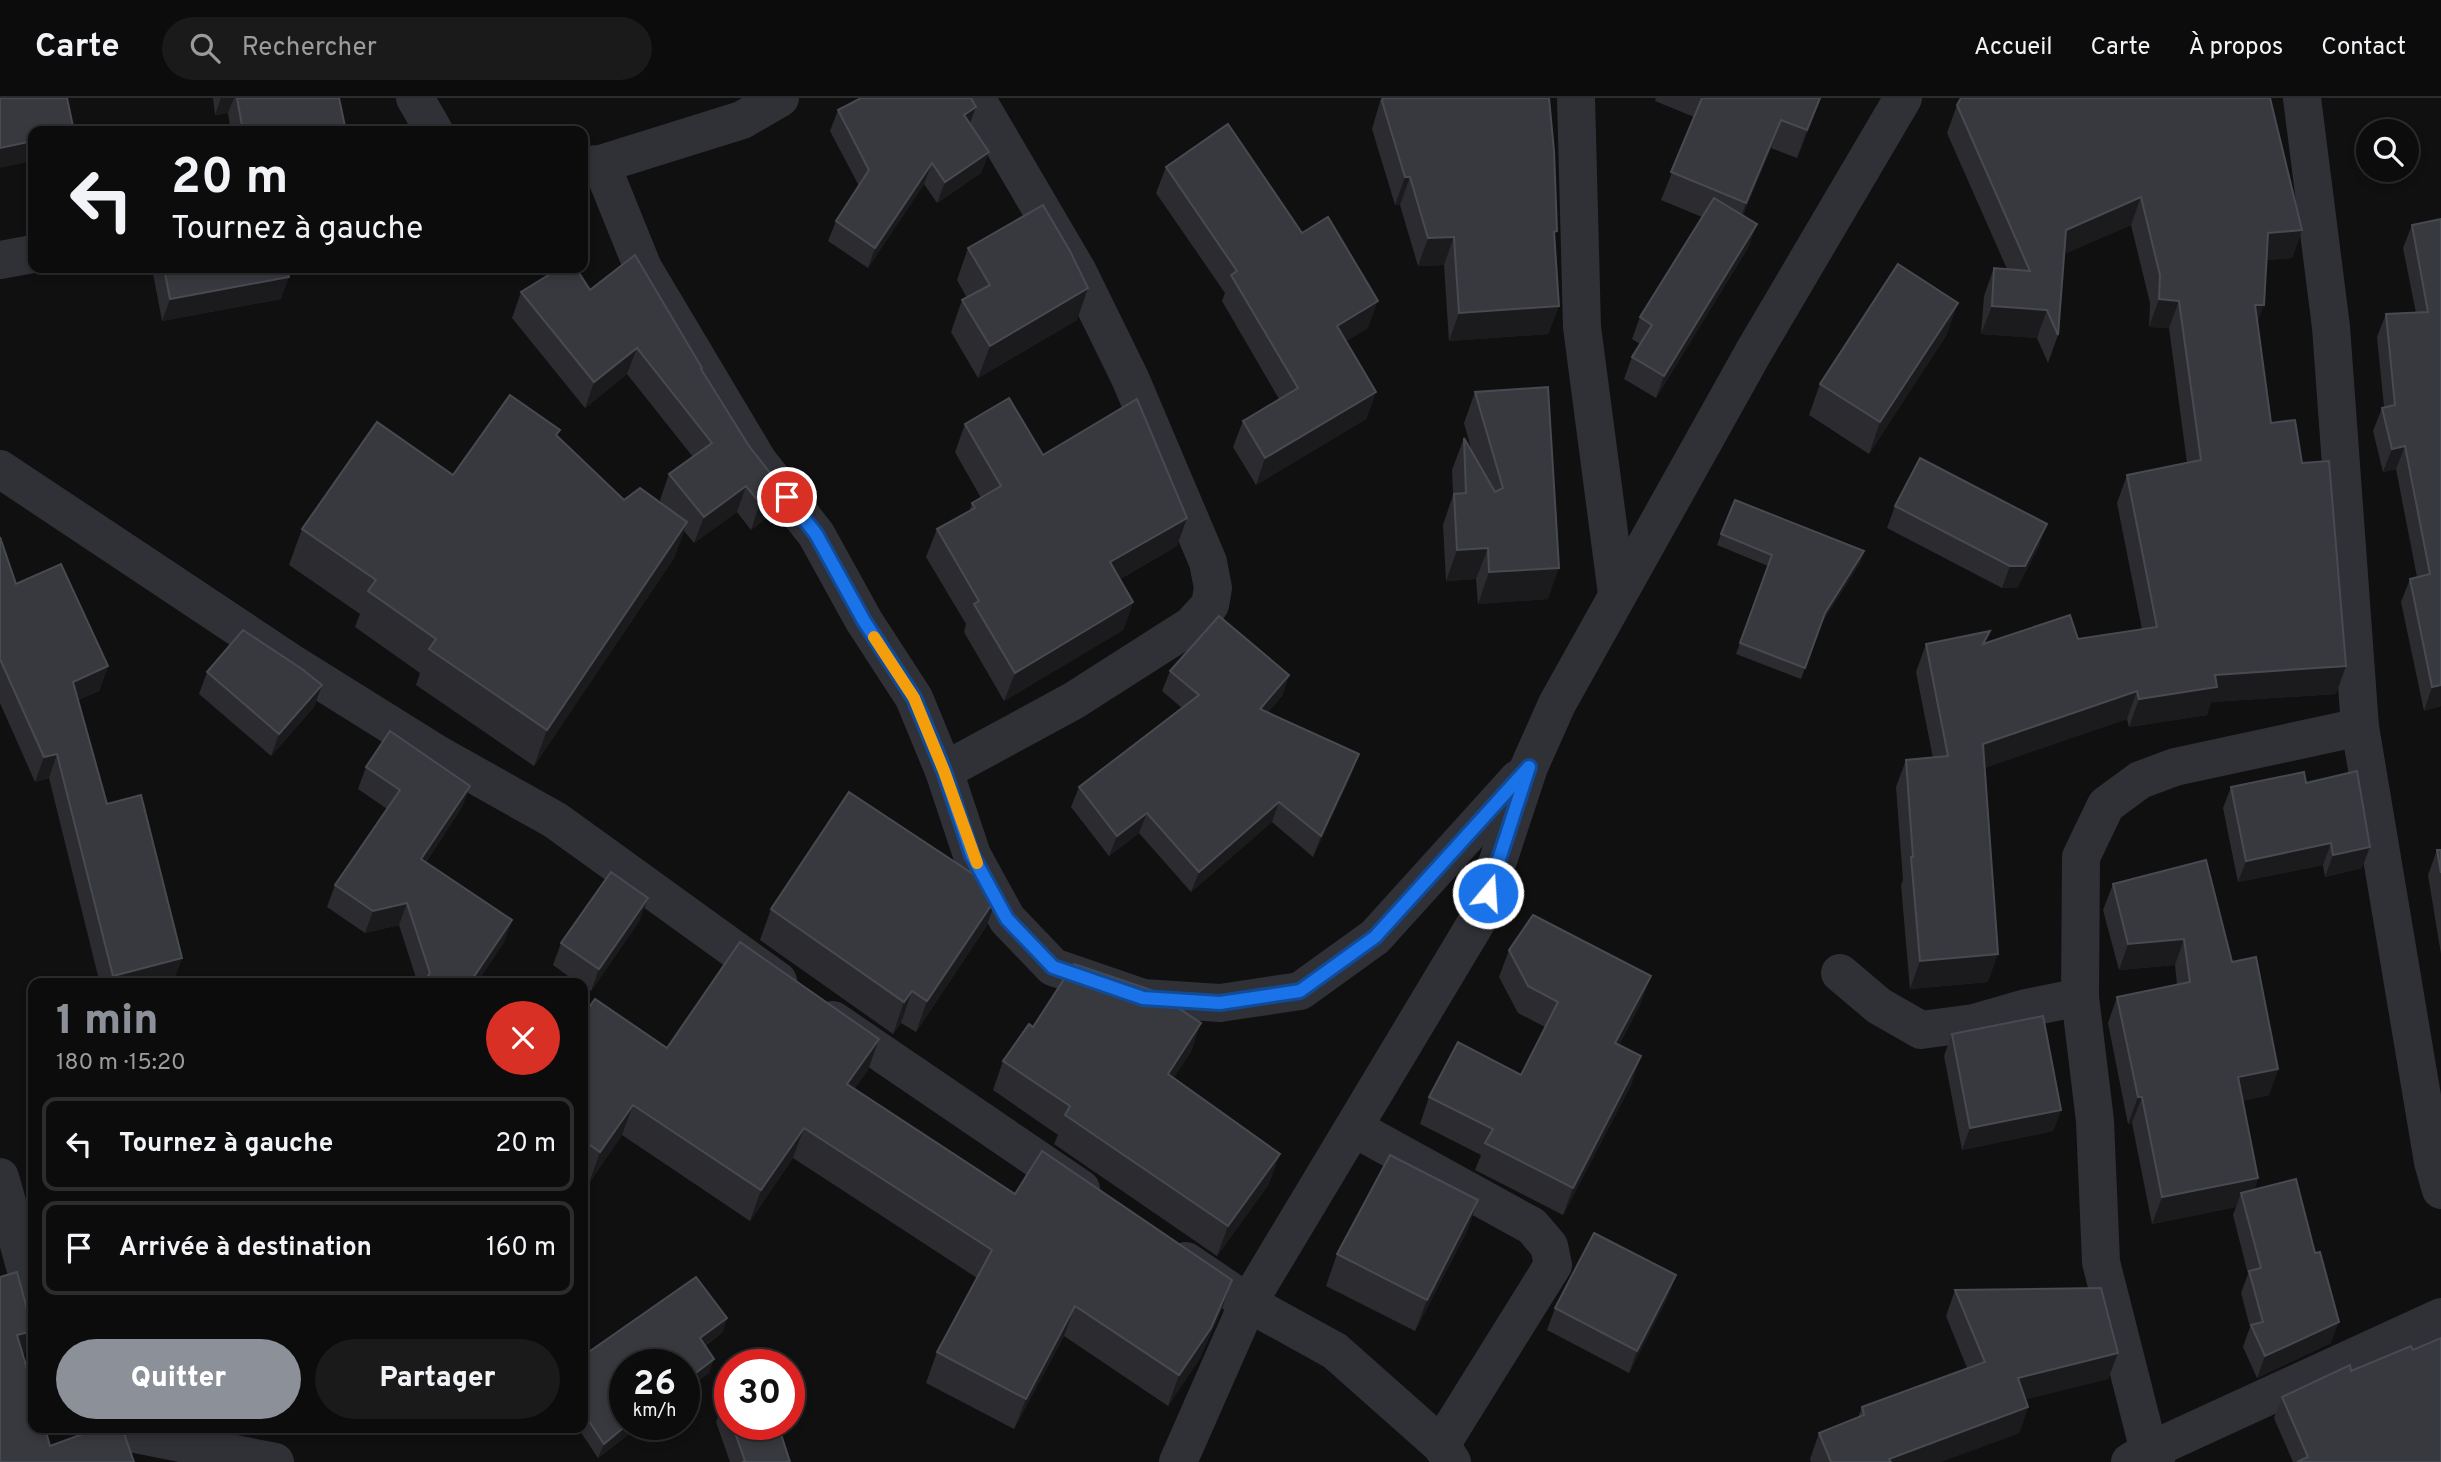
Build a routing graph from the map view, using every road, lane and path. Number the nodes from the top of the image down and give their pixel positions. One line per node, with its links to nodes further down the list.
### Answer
1 (415, 98): 7 (street)
2 (780, 98): 8 (street)
3 (976, 98): 15 (street)
4 (1576, 98): 12 (street)
5 (1903, 98): 12 (street)
6 (2302, 98): 13 (street)
7 (431, 126)
8 (592, 165): 15 (street)
9 (28, 255): 10 (street)
10 (0, 260)
11 (0, 469): 21 (street)
12 (1617, 594): 14 (street)
13 (2360, 727): 17 (street); 20 (street)
14 (1529, 767): 15 (street); 18 (street)
15 (944, 771)
16 (1840, 973): 17 (street)
17 (2080, 997): 28 (street)
18 (1354, 1128): 24 (street); 27 (street)
19 (0, 1177): 23 (street)
20 (2441, 1190)
21 (1111, 1210)
22 (1157, 1241): 24 (street)
23 (28, 1277)
24 (1248, 1303): 27 (street); 30 (street)
25 (2441, 1317): 28 (street)
26 (136, 1433): 29 (street)
27 (1447, 1453)
28 (2145, 1458)
29 (275, 1462)
30 (1178, 1462)

